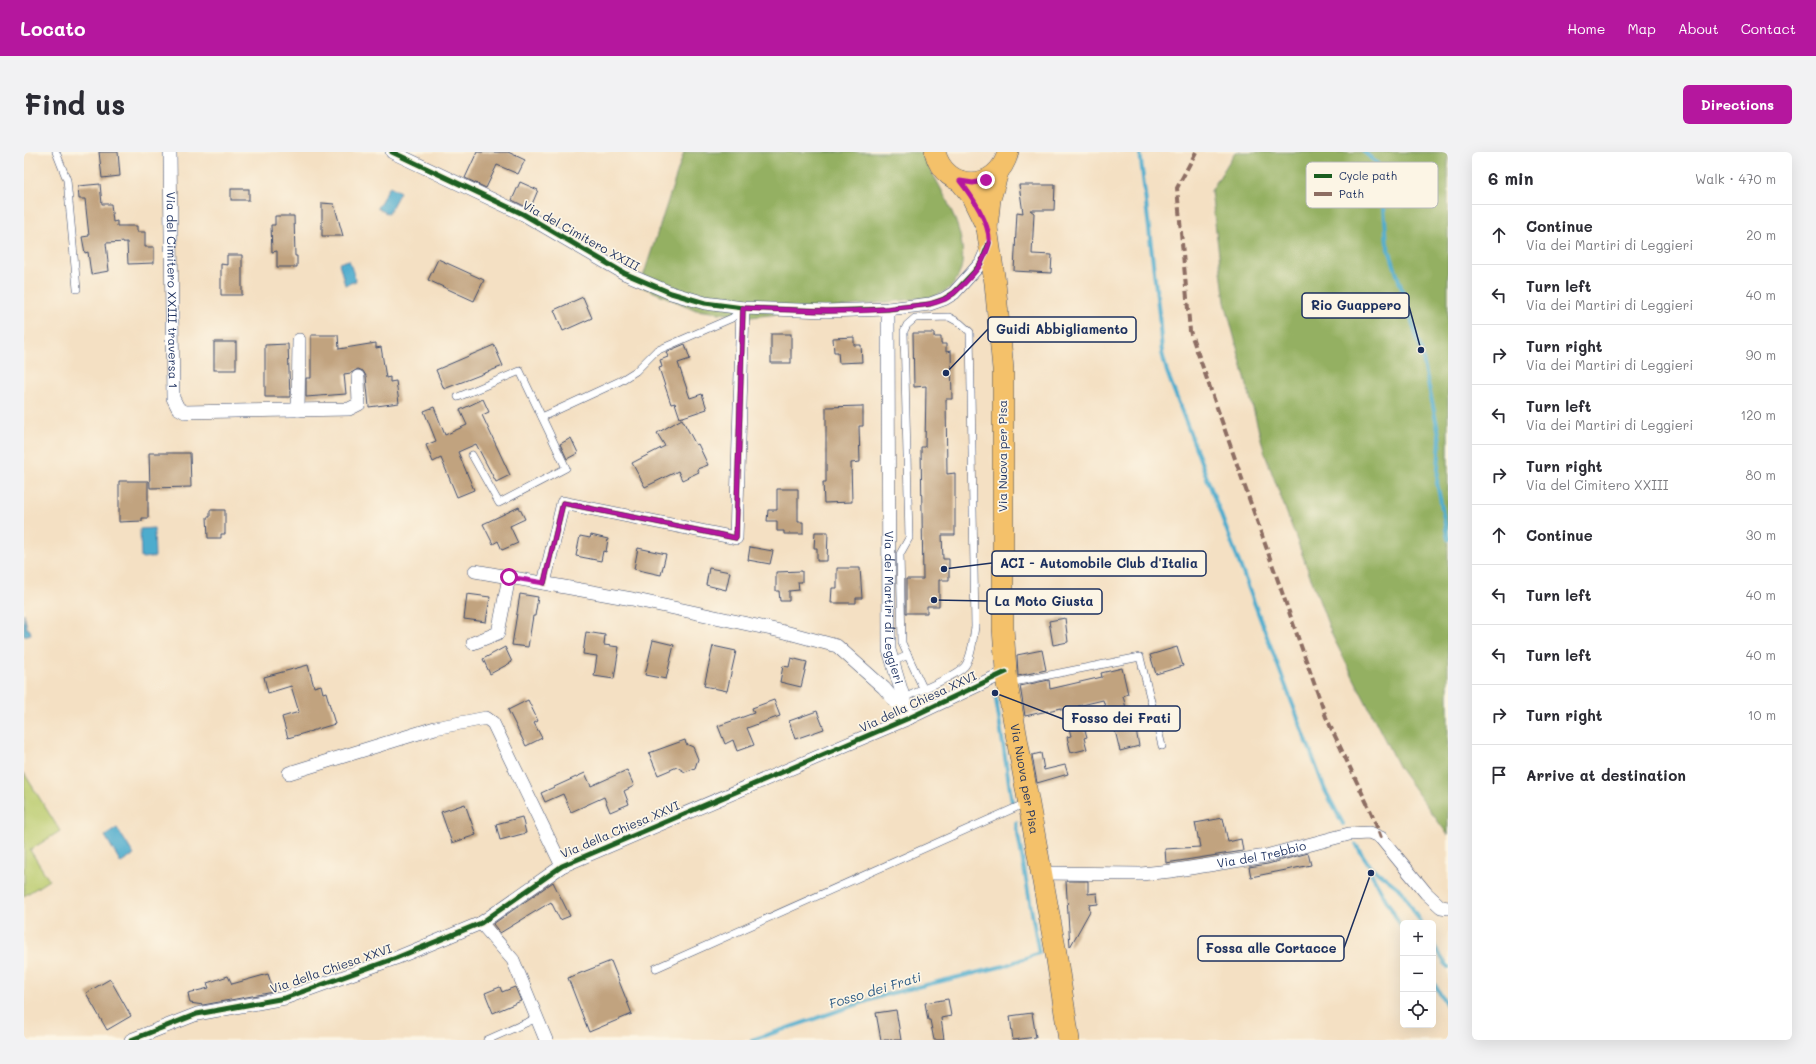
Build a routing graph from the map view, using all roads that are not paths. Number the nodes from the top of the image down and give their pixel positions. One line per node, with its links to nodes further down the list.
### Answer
1 (56, 152): 9 (lane)
2 (170, 152): 15 (street, Via del Cimitero XXIII traversa 1)
3 (392, 152): 10 (street, Via del Cimitero XXIII)
4 (935, 152): 7 (main road)
5 (1008, 152): 6 (main road)
6 (998, 172): 7 (main road); 8 (main road)
7 (960, 181): 8 (main road)
8 (988, 236): 11 (street, Via del Cimitero XXIII); 24 (main road, Via Nuova per Pisa)
9 (77, 289)
10 (743, 308): 11 (street, Via del Cimitero XXIII); 16 (lane); 20 (street)
11 (888, 309): 23 (street, Via dei Martiri di Leggieri)
12 (299, 340): 15 (street)
13 (358, 378): 15 (street, Via del Cimitero XXIII traversa 1)
14 (458, 397): 16 (lane)
15 (298, 410)
16 (542, 417): 17 (lane)
17 (472, 455)
18 (475, 571): 19 (street, Via dei Martiri di Leggieri)
19 (509, 577): 20 (street, Via dei Martiri di Leggieri); 21 (street)
20 (544, 583): 27 (street, Via dei Martiri di Leggieri)
21 (473, 643)
22 (908, 655): 23 (lane); 25 (lane); 25 (lane)
23 (893, 662): 26 (street, Via dei Martiri di Leggieri)
24 (1007, 678): 27 (street, Via della Chiesa XXVI); 28 (lane); 30 (main road, Via Nuova per Pisa)
25 (923, 688): 26 (lane)
26 (903, 698): 27 (street, Via dei Martiri di Leggieri)
27 (909, 718): 31 (street, Via della Chiesa XXVI)
28 (1162, 746)
29 (289, 773): 31 (street)
30 (1029, 802): 32 (main road, Via Nuova per Pisa); 35 (lane)
31 (562, 866): 34 (street, Via della Chiesa XXVI)
32 (1042, 873): 33 (street, Via del Trebbio); 40 (main road, Via Nuova per Pisa)
33 (1448, 908)
34 (481, 923): 36 (street); 37 (street, Via della Chiesa XXVI)
35 (656, 968)
36 (537, 1018): 38 (lane); 39 (street)
37 (131, 1040)
38 (487, 1040)
39 (546, 1040)
40 (1069, 1040)

